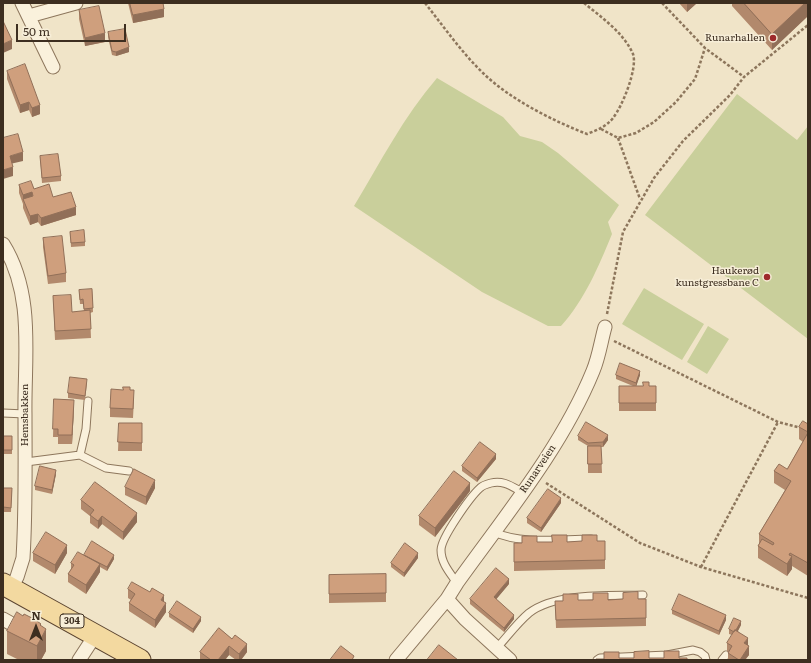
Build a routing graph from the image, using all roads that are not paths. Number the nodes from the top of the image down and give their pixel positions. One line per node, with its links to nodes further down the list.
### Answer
1 (22, 3): 3 (street)
2 (76, 3): 3 (street)
3 (29, 16): 4 (street)
4 (53, 67)
5 (3, 244): 9 (street, Hemsbakken)
6 (604, 331): 13 (street, Runarveien)
7 (88, 401): 10 (lane)
8 (3, 413): 9 (lane)
9 (25, 414): 11 (street, Hemsbakken)
10 (80, 455): 11 (lane); 12 (lane)
11 (26, 462): 17 (street, Hemsbakken)
12 (129, 471)
13 (522, 492): 14 (street, Runarveien); 16 (lane)
14 (494, 532): 15 (lane); 16 (street, Runarveien)
15 (596, 539)
16 (457, 583): 19 (street, Runarveien)
17 (7, 586): 21 (main road, 304)
18 (642, 595): 23 (lane)
19 (447, 599): 23 (street); 26 (street, Runarveien)
20 (3, 619): 22 (street)
21 (96, 634): 24 (street); 25 (main road, 304)
22 (33, 635)
23 (496, 649): 27 (street)
24 (79, 660)
25 (140, 660)
26 (396, 660)
27 (510, 660)
28 (598, 660): 29 (lane)
29 (706, 660)

